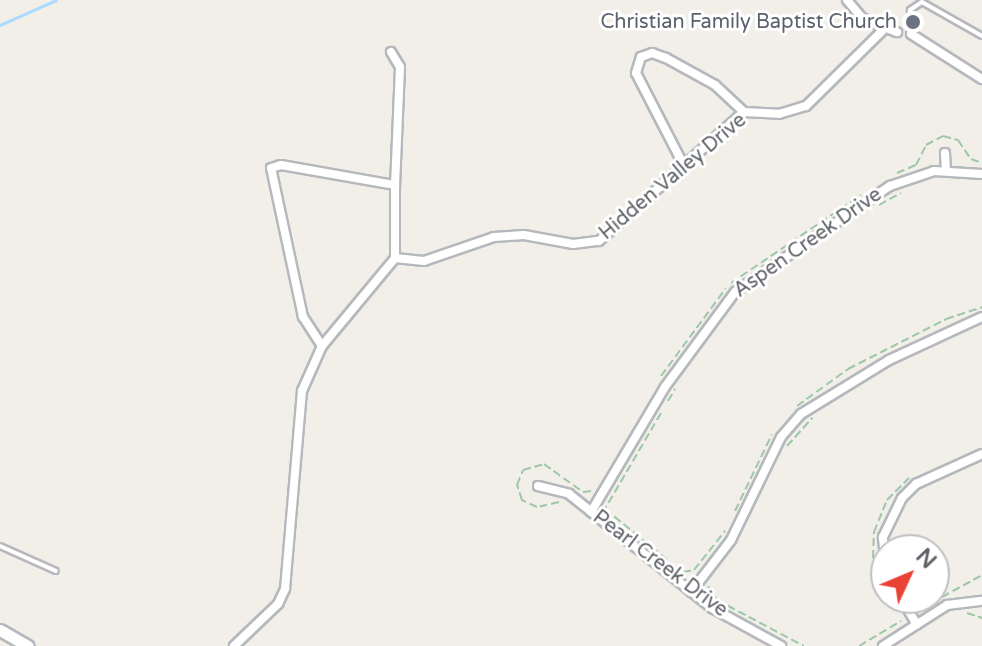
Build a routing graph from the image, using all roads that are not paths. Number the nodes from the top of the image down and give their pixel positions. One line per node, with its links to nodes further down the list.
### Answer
1 (847, 0): 2 (street)
2 (883, 30): 3 (street); 8 (street, Hidden Valley Drive)
3 (897, 32)
4 (911, 34): 5 (lane); 7 (street)
5 (982, 36)
6 (391, 52): 13 (street)
7 (982, 79)
8 (744, 112): 10 (street, Hidden Valley Drive); 10 (street)
9 (945, 153): 11 (street)
10 (683, 164): 14 (street, Hidden Valley Drive)
11 (946, 171): 12 (street, Aspen Creek Drive); 19 (street, Aspen Creek Drive)
12 (982, 174)
13 (395, 185): 14 (street); 16 (street)
14 (395, 258): 16 (street)
15 (982, 317): 23 (street)
16 (322, 346): 29 (street)
17 (982, 454): 20 (street)
18 (538, 486): 19 (street, Pearl Creek Drive)
19 (591, 512): 23 (street, Pearl Creek Drive)
20 (884, 534)
21 (0, 546): 22 (lane)
22 (56, 571)
23 (691, 592): 30 (street, Pearl Creek Drive)
24 (982, 601): 26 (street)
25 (910, 614): 26 (street)
26 (917, 625): 31 (street)
27 (0, 630): 28 (main road)
28 (28, 646)
29 (234, 646)
30 (781, 646)
31 (883, 646)

